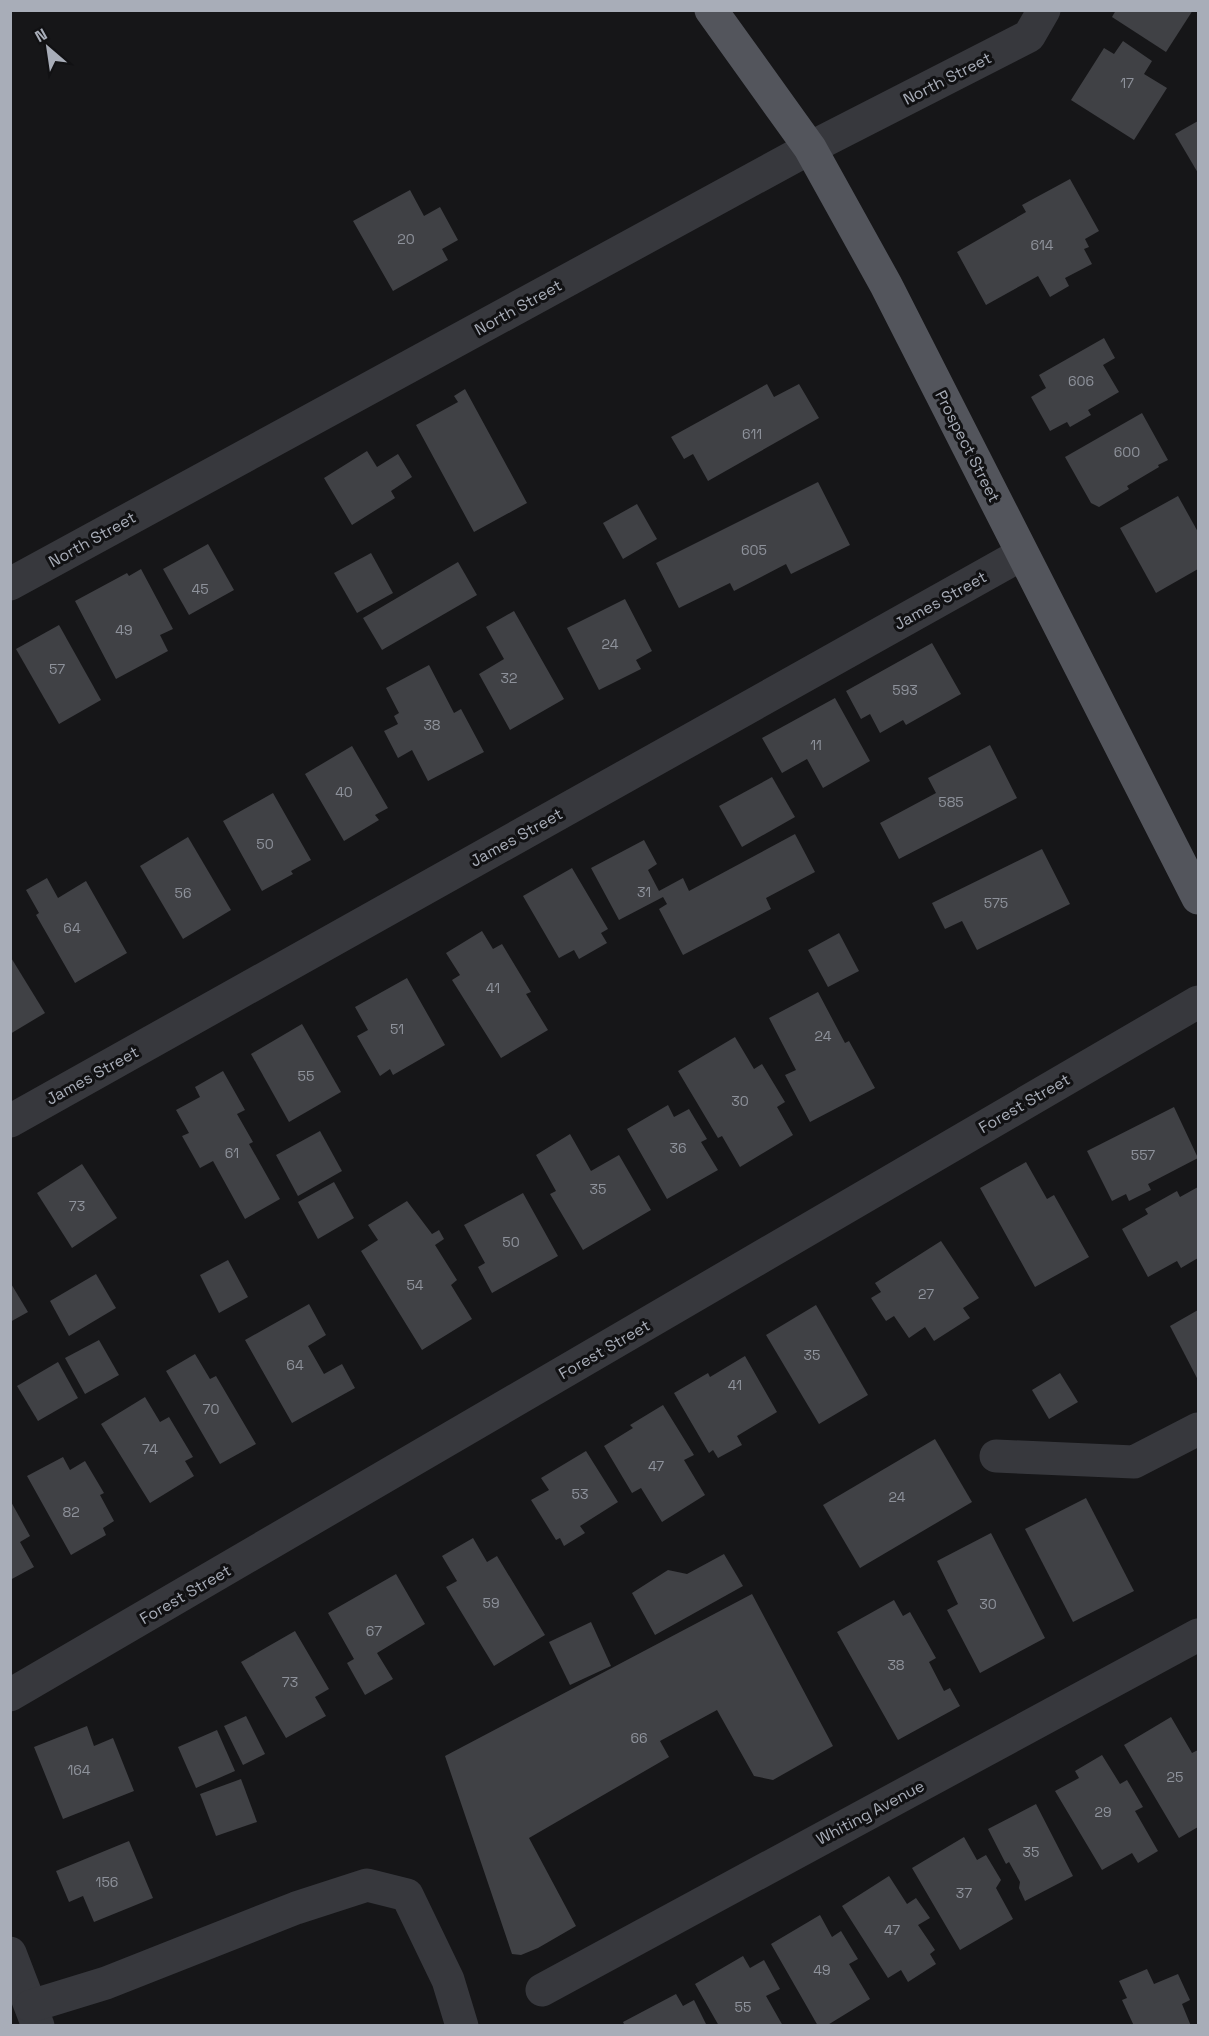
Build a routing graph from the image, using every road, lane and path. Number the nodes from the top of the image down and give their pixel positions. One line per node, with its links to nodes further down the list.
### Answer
1 (711, 10): 3 (main road, Prospect Street)
2 (1037, 23): 3 (street, North Street)
3 (810, 147): 4 (main road, Prospect Street); 5 (street, North Street)
4 (1022, 554): 6 (main road, Prospect Street); 8 (street, James Street)
5 (10, 584)
6 (1198, 898)
7 (1198, 1002): 12 (street, Forest Street)
8 (10, 1121)
9 (1198, 1429): 10 (street)
10 (996, 1456)
11 (1198, 1635): 14 (street, Whiting Avenue)
12 (10, 1695)
13 (10, 1953): 15 (street)
14 (542, 1990)
15 (34, 2016): 16 (street)
16 (462, 2025)

